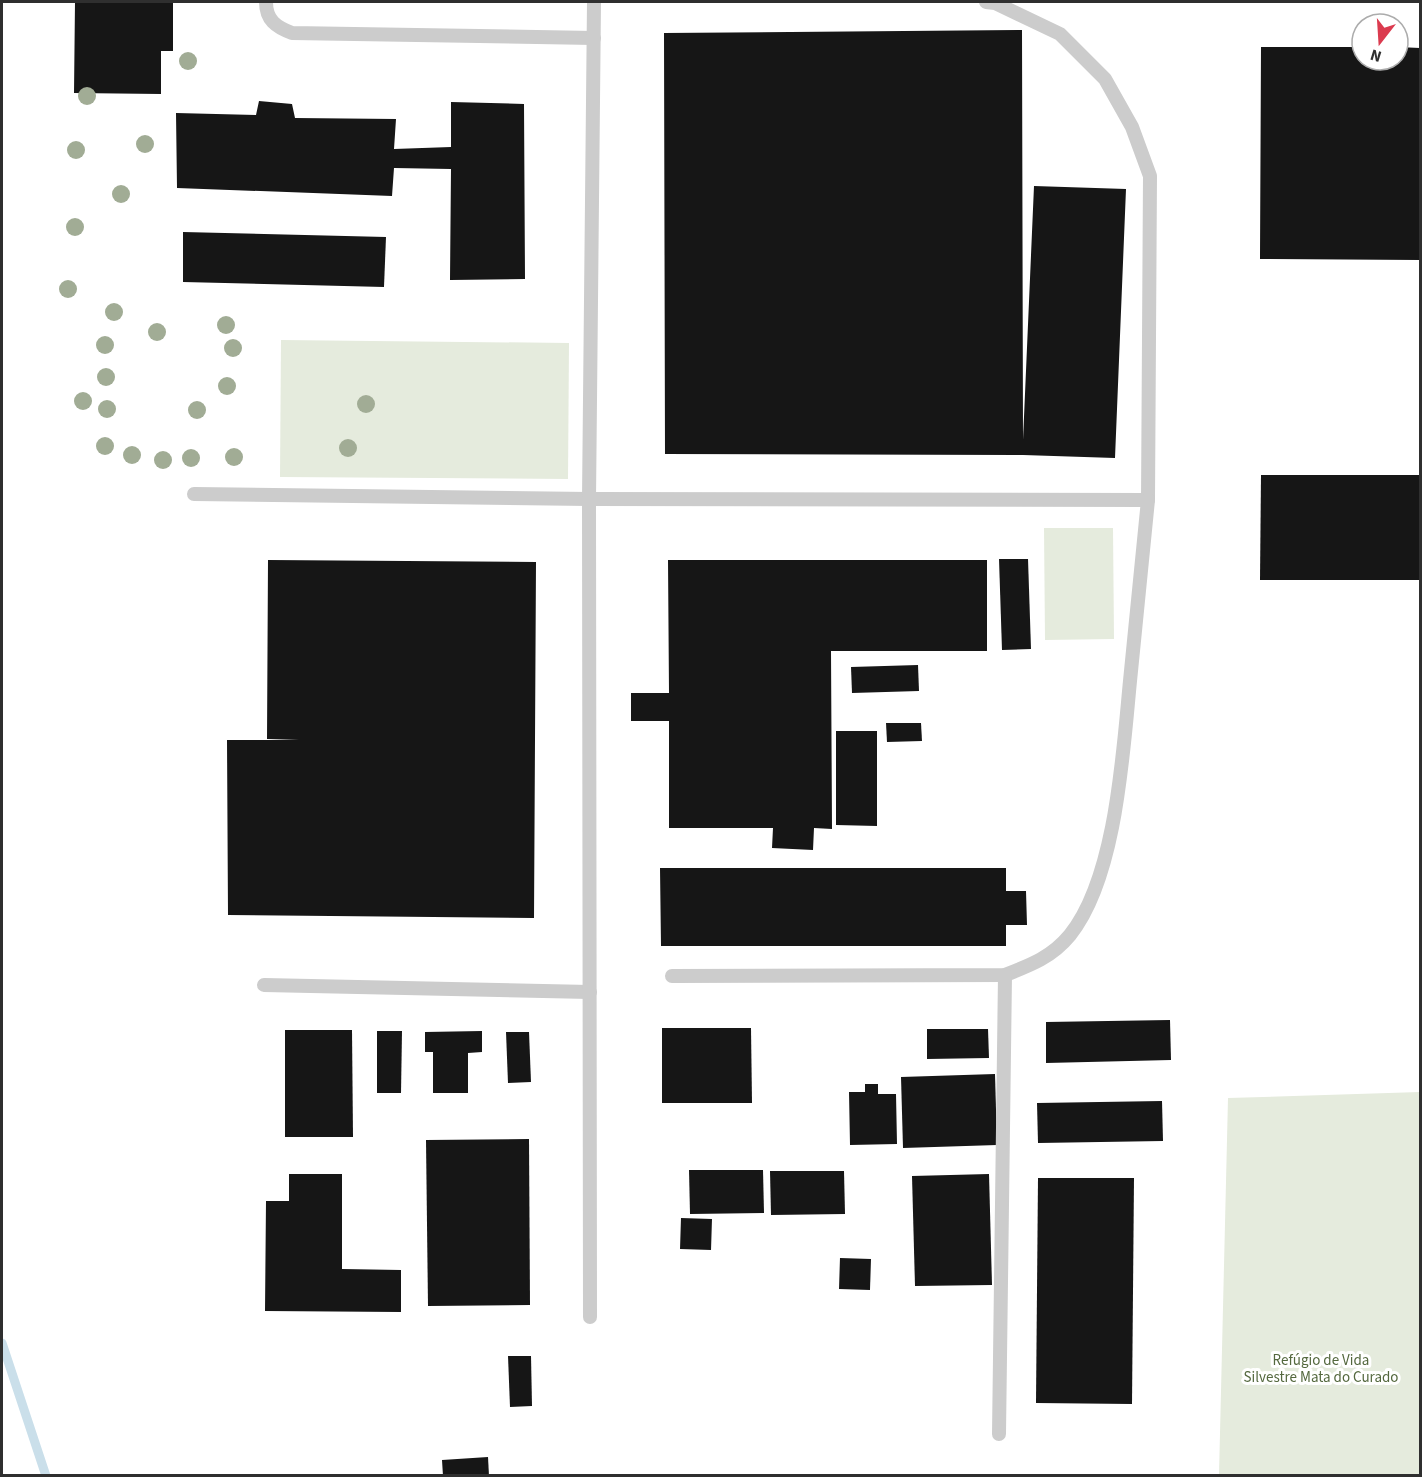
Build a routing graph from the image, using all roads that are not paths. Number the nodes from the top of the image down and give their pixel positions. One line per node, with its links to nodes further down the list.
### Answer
1 (266, 2): 4 (lane)
2 (594, 2): 4 (lane)
3 (986, 2): 7 (lane)
4 (594, 38): 6 (lane)
5 (194, 494): 6 (lane)
6 (590, 500): 7 (lane); 11 (lane)
7 (1148, 500): 8 (lane)
8 (1005, 975): 9 (lane); 13 (lane)
9 (672, 976)
10 (264, 985): 11 (lane)
11 (590, 992): 12 (lane)
12 (590, 1317)
13 (999, 1434)

